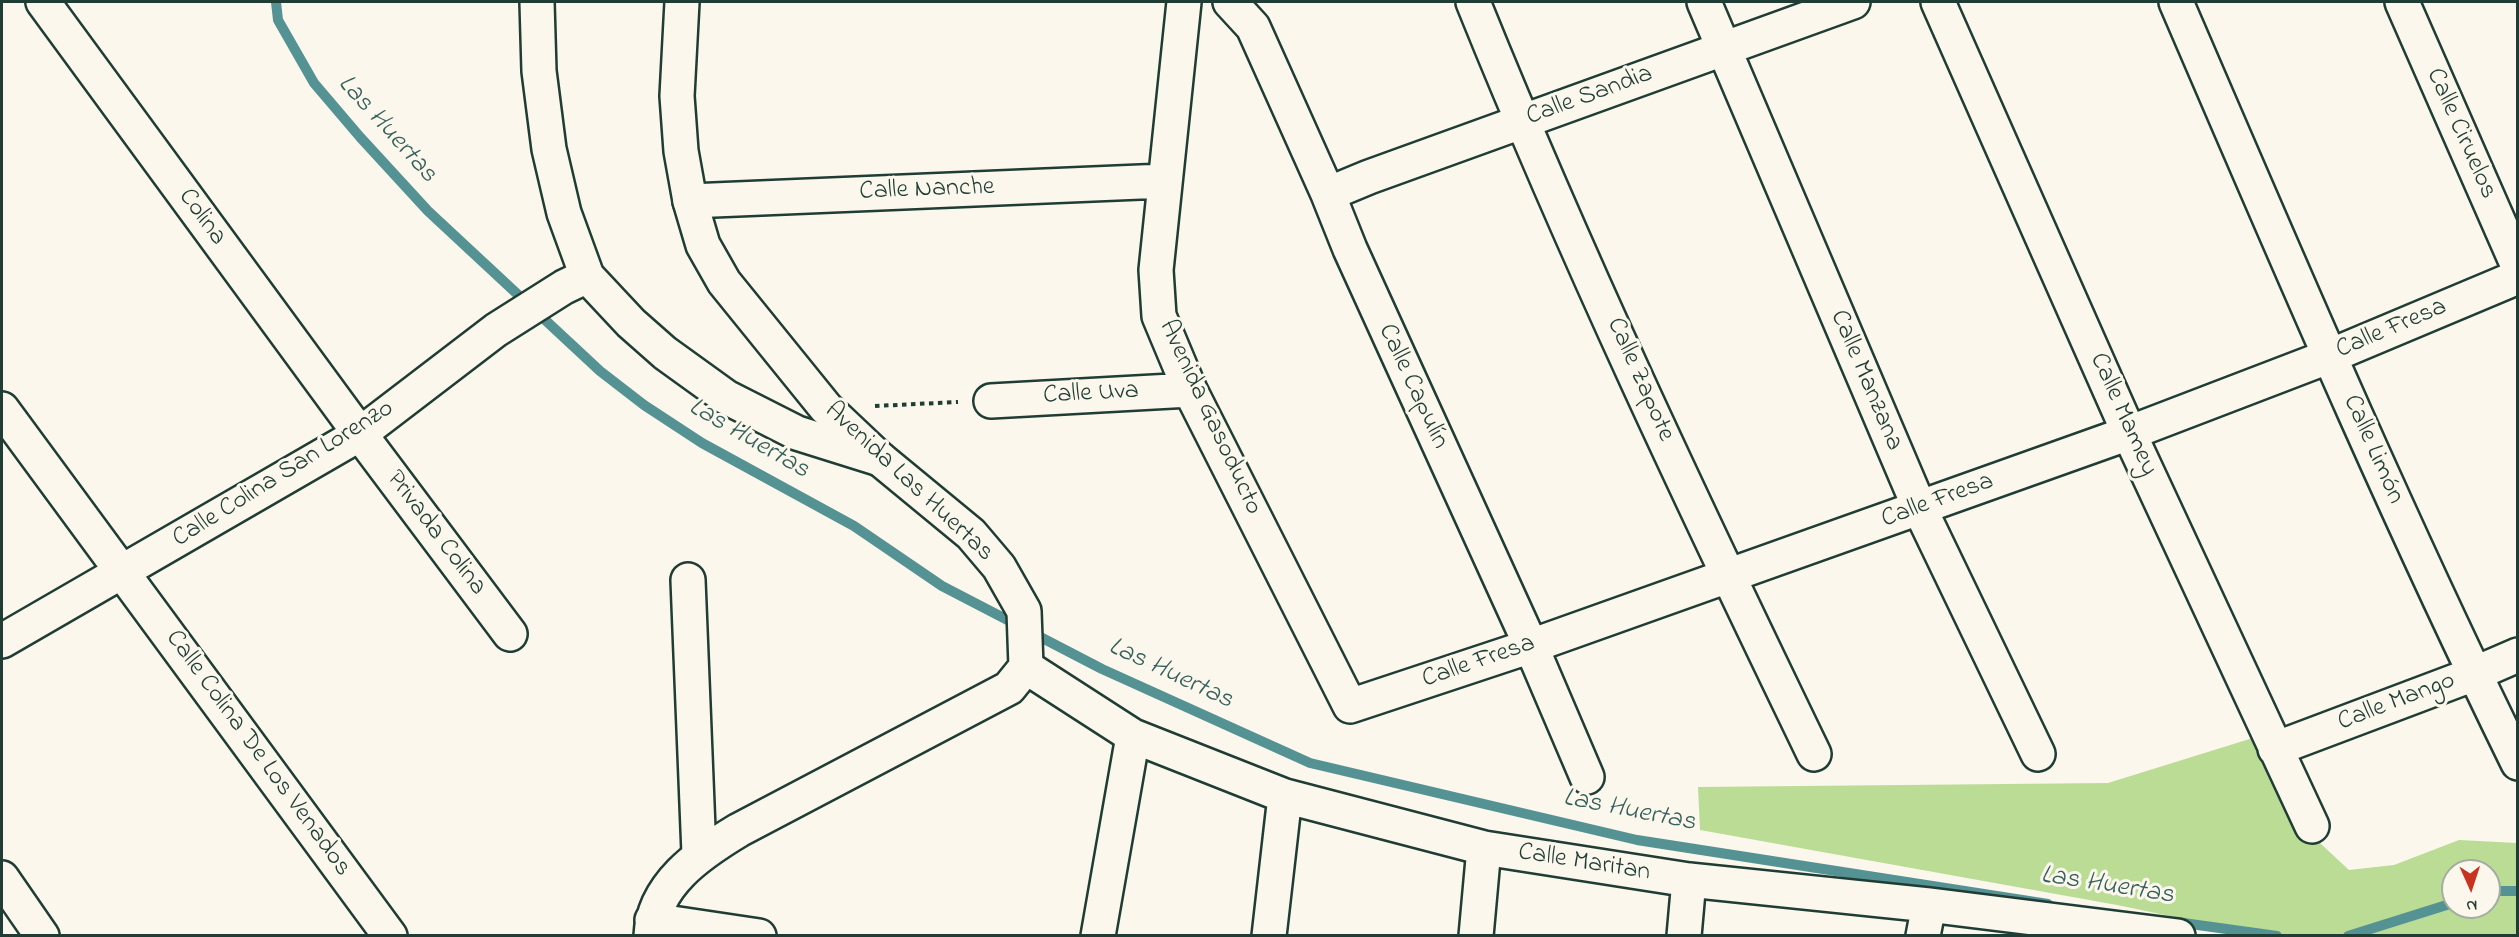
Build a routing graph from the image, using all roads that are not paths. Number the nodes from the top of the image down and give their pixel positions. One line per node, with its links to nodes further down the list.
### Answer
1 (43, 2): 25 (street, Colina)
2 (536, 2): 19 (street)
3 (682, 2): 16 (street, Avenida Las Huertas)
4 (1184, 2): 14 (street, Avenida Gasoducto)
5 (1230, 2): 15 (street, Calle Capulín)
6 (1473, 2): 13 (street, Calle Zapote)
7 (1704, 2): 12 (street, Calle Manzana)
8 (1853, 2): 12 (street, Calle Sandia)
9 (1938, 2): 24 (street, Calle Mamey)
10 (2176, 2): 20 (street, Calle Limón)
11 (2402, 2): 17 (street, Calle Ciruelos)
12 (1723, 48): 13 (street, Calle Sandia); 27 (street, Calle Manzana)
13 (1522, 122): 15 (street, Calle Sandia); 29 (street, Calle Zapote)
14 (1164, 181): 16 (street, Calle Nanche); 21 (street, Avenida Gasoducto)
15 (1328, 194): 33 (street, Calle Capulín)
16 (690, 201): 26 (street, Avenida Las Huertas)
17 (2517, 266)
18 (2517, 277): 20 (street, Calle Fresa)
19 (576, 281): 25 (street, Calle Colina San Lorenzo); 26 (street)
20 (2330, 356): 24 (street, Calle Fresa); 36 (street, Calle Limón)
21 (1190, 390): 22 (street, Calle Uva); 37 (street, Avenida Gasoducto)
22 (991, 401)
23 (2, 409): 28 (street, Calle Colina De Los Venados)
24 (2129, 433): 27 (street, Calle Fresa); 39 (street, Calle Mamey)
25 (360, 434): 28 (street, Calle Colina San Lorenzo); 31 (street, Privada Colina)
26 (880, 459): 35 (street, Avenida Las Huertas)
27 (1920, 509): 29 (street, Calle Fresa); 41 (street, Calle Manzana)
28 (124, 573): 32 (street, Calle Colina San Lorenzo); 54 (street, Calle Colina De Los Venados)
29 (1728, 575): 33 (street, Calle Fresa); 40 (street, Calle Zapote)
30 (688, 580): 47 (street)
31 (510, 634)
32 (2, 641)
33 (1531, 646): 37 (street, Calle Fresa); 43 (street, Calle Capulín)
34 (2517, 655): 36 (street, Calle Mango)
35 (1026, 661): 38 (street, Calle Maritan); 47 (street)
36 (2474, 674): 39 (street, Calle Mango); 42 (street, Calle Limón)
37 (1350, 706)
38 (1133, 736): 44 (street, Calle Maritan); 56 (street)
39 (2275, 749): 45 (street, Calle Mamey)
40 (1814, 754)
41 (2038, 754)
42 (2517, 763)
43 (1587, 777)
44 (1285, 796): 46 (street, Calle Maritan); 57 (street)
45 (2312, 826)
46 (1484, 848): 49 (street, Calle Maritan); 58 (street)
47 (699, 854): 51 (street)
48 (2, 878): 53 (street)
49 (1689, 880): 50 (street, Calle Maritan); 59 (street)
50 (1926, 920): 52 (street, Calle Maritan)
51 (651, 928): 55 (street)
52 (2160, 934)
53 (42, 936)
54 (390, 936)
55 (759, 936)
56 (1098, 936)
57 (1269, 936)
58 (1476, 936)
59 (1684, 936)

